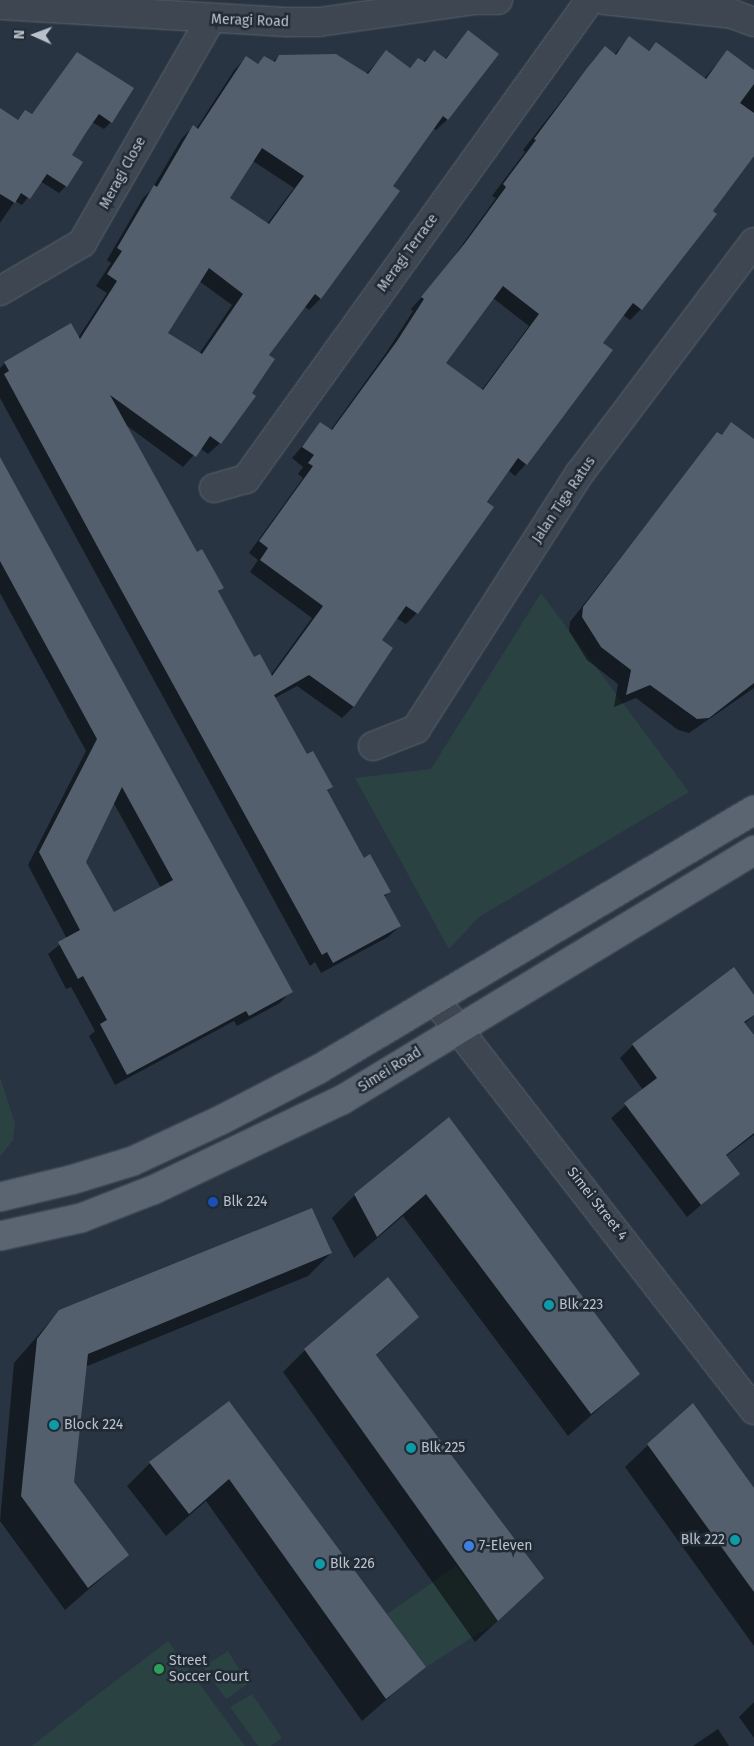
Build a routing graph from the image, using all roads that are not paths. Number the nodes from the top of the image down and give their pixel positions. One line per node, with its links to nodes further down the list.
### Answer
1 (498, 0): 5 (street, Meragi Road)
2 (590, 0): 9 (street, Meragi Terrace)
3 (604, 0): 6 (street)
4 (0, 5): 5 (street, Meragi Road)
5 (210, 20): 8 (street, Meragi Close)
6 (754, 22)
7 (754, 242): 10 (street, Jalan Tiga Ratus)
8 (0, 291)
9 (214, 488)
10 (373, 746)
11 (754, 810): 13 (main road)
12 (754, 850): 14 (main road, Simei Road)
13 (436, 1001): 14 (street, Simei Street 4); 15 (main road)
14 (459, 1028): 16 (main road, Simei Road); 17 (street, Simei Street 4)
15 (0, 1197)
16 (0, 1236)
17 (754, 1410)

